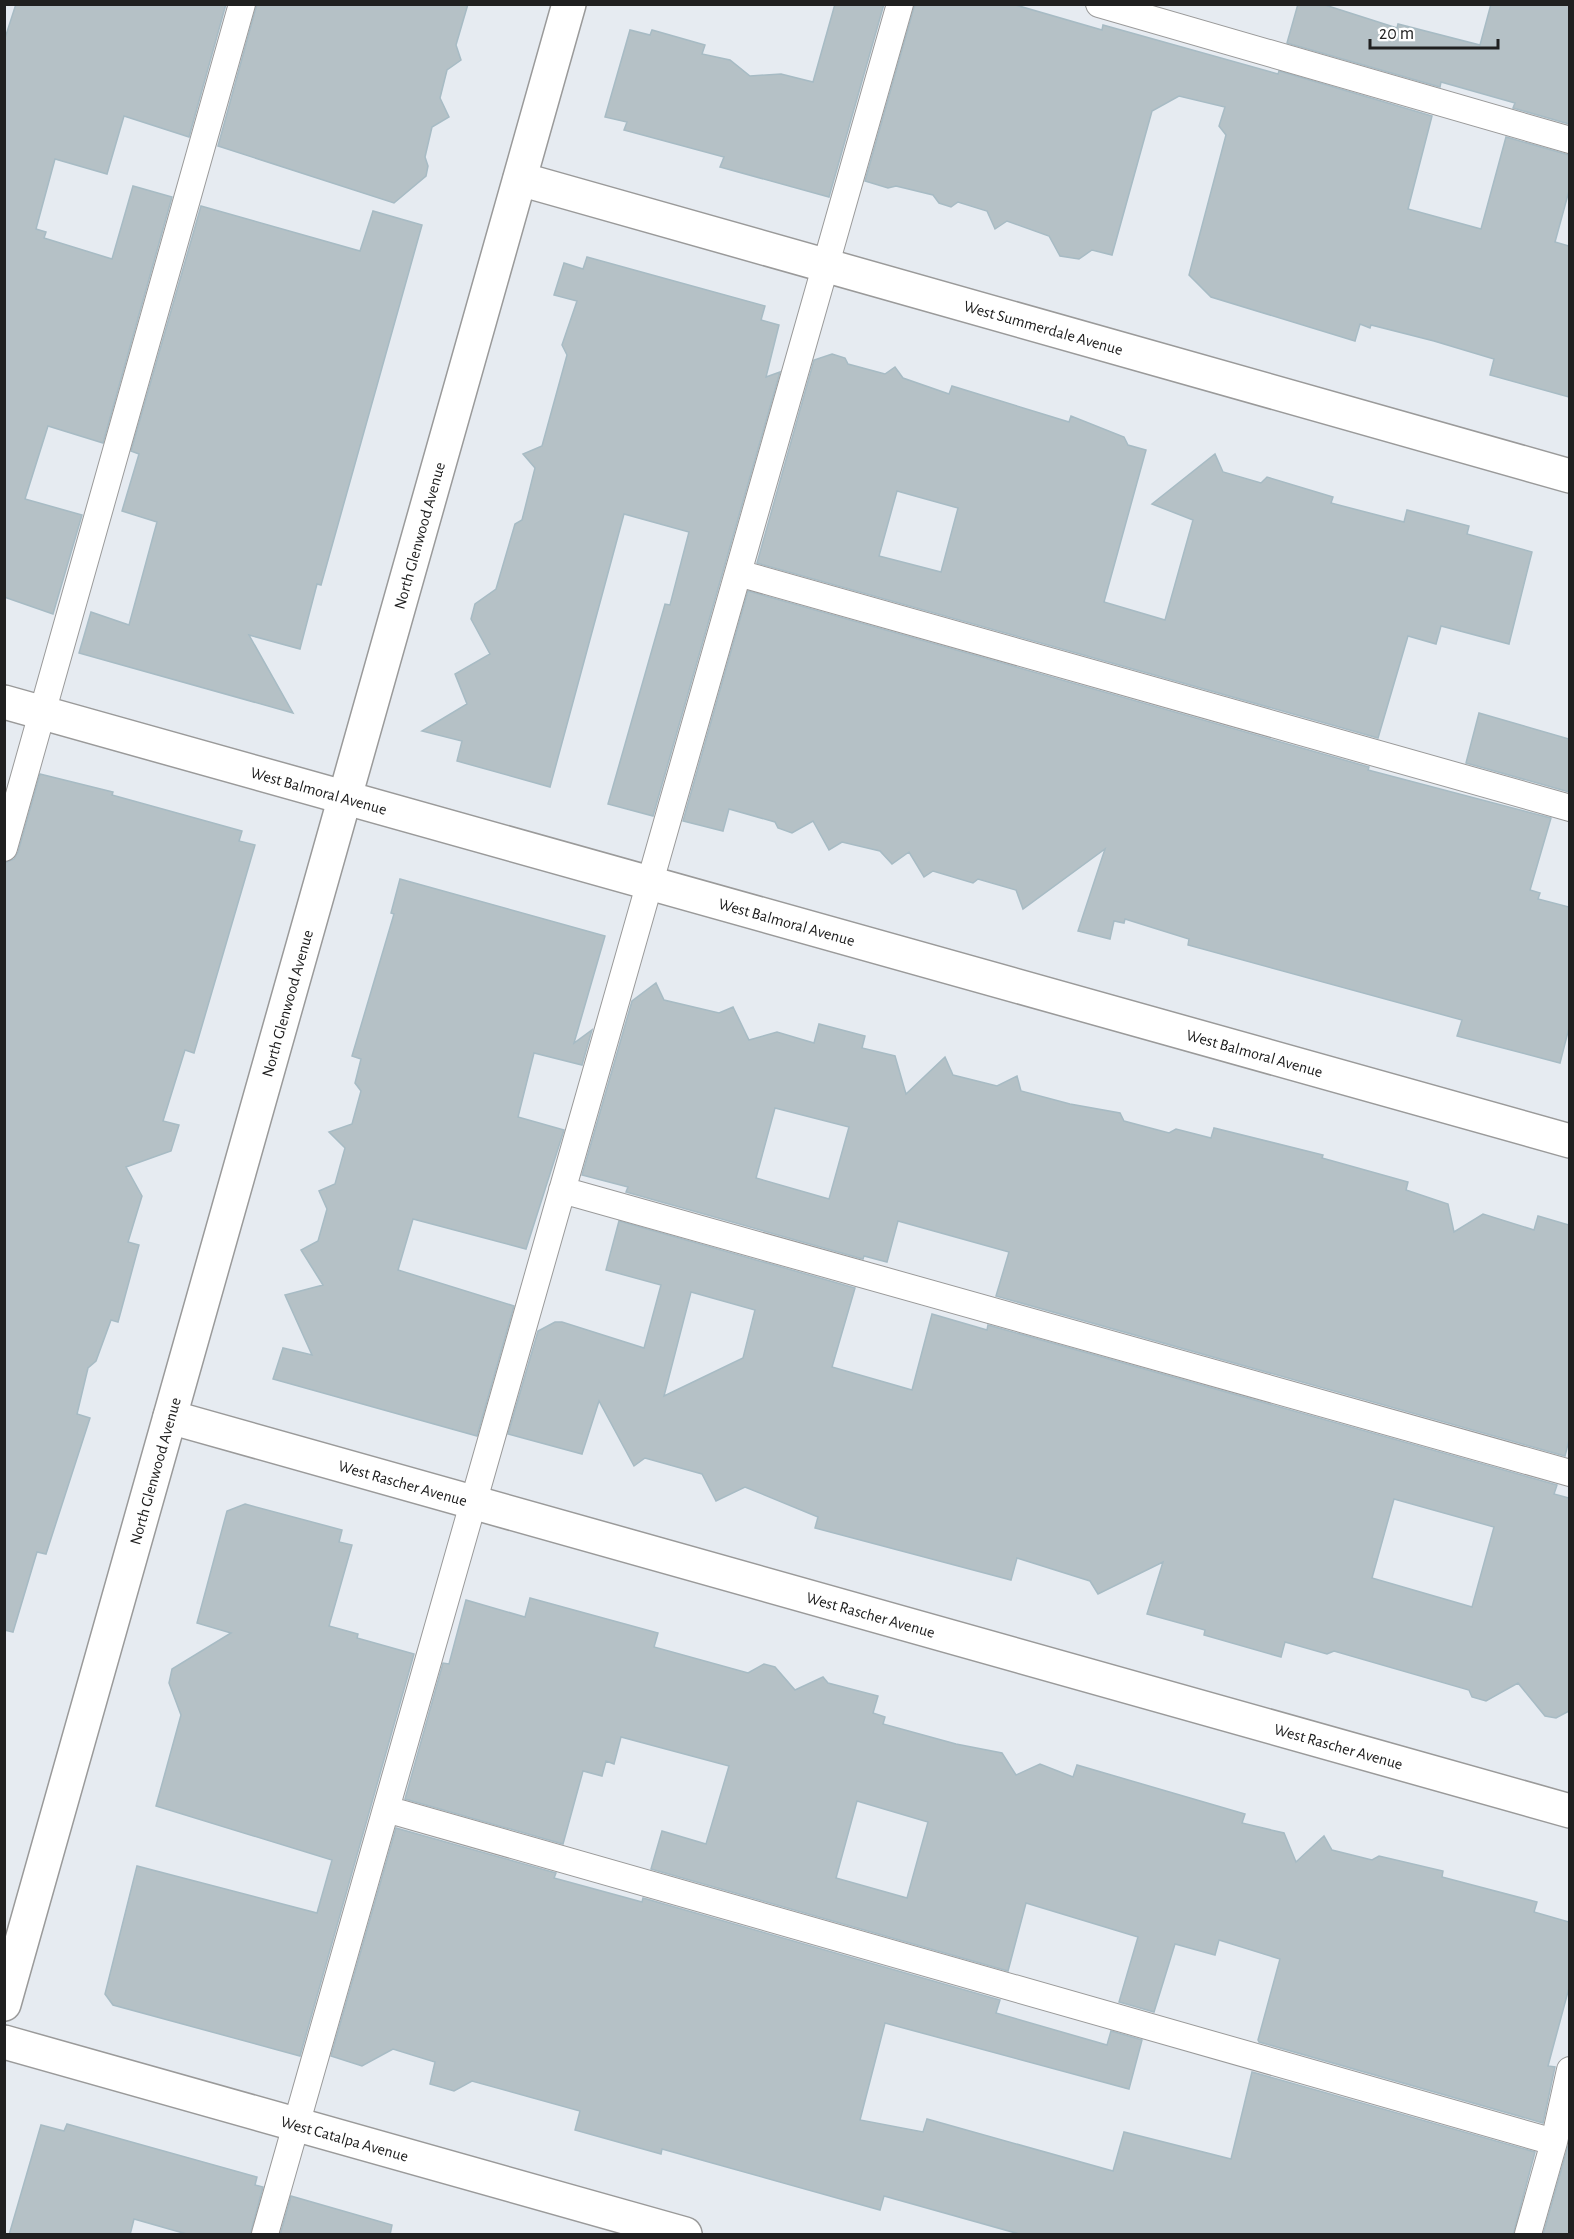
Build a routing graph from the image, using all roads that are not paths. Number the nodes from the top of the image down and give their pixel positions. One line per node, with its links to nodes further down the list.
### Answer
1 (242, 4): 11 (lane)
2 (569, 4): 6 (street, North Glenwood Avenue)
3 (900, 4): 7 (lane)
4 (1099, 4): 5 (lane)
5 (1569, 140)
6 (520, 179): 7 (street, West Summerdale Avenue); 12 (street, North Glenwood Avenue)
7 (826, 266): 8 (street, West Summerdale Avenue); 9 (lane)
8 (1569, 476)
9 (738, 573): 13 (lane); 15 (lane)
10 (4, 702): 11 (street, West Balmoral Avenue)
11 (43, 713): 12 (street, West Balmoral Avenue); 14 (lane)
12 (345, 798): 15 (street, West Balmoral Avenue); 18 (street, North Glenwood Avenue)
13 (1569, 808)
14 (4, 848)
15 (650, 884): 16 (street, West Balmoral Avenue); 17 (lane)
16 (1569, 1141)
17 (562, 1190): 19 (lane); 20 (lane)
18 (170, 1417): 20 (street, West Rascher Avenue); 23 (street, North Glenwood Avenue)
19 (1569, 1473)
20 (473, 1503): 21 (lane); 22 (street, West Rascher Avenue)
21 (386, 1809): 26 (lane); 27 (lane)
22 (1569, 1811)
23 (4, 2004)
24 (4, 2042): 26 (street, West Catalpa Avenue)
25 (1569, 2070): 27 (lane)
26 (297, 2124): 28 (lane); 29 (street, West Catalpa Avenue)
27 (1554, 2142): 30 (lane)
28 (265, 2235)
29 (685, 2235)
30 (1528, 2235)

